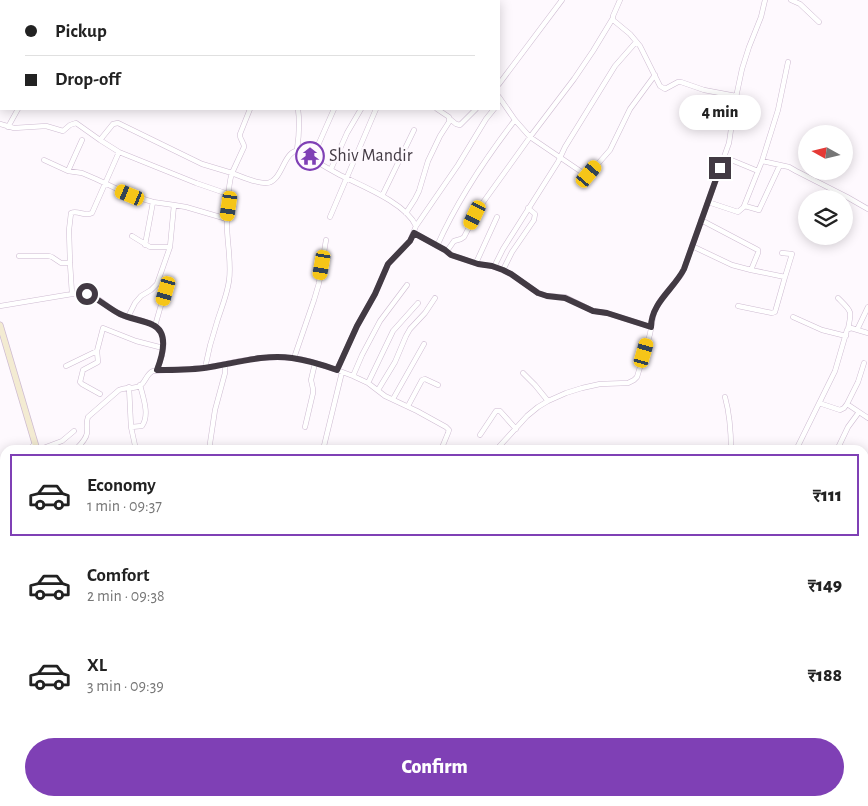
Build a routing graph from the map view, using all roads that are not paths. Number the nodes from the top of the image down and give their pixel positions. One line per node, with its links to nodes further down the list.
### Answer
1 (562, 0): 10 (street)
2 (620, 0): 5 (street)
3 (765, 0): 11 (street)
4 (791, 0): 6 (street)
5 (613, 18): 7 (street); 27 (street)
6 (819, 22)
7 (636, 42): 9 (street); 33 (street)
8 (788, 62): 36 (street)
9 (655, 75): 11 (street); 33 (street)
10 (500, 83)
11 (736, 96): 32 (street)
12 (500, 101): 23 (street)
13 (17, 110): 25 (street)
14 (250, 110): 41 (street)
15 (298, 110): 30 (street)
16 (334, 110): 34 (street)
17 (360, 110): 38 (street)
18 (376, 110): 42 (street)
19 (439, 110): 22 (street)
20 (475, 110): 22 (street)
21 (493, 110): 57 (street)
22 (450, 119): 52 (street)
23 (515, 120): 27 (street); 62 (street)
24 (0, 124): 25 (street)
25 (8, 127): 29 (street)
26 (414, 130): 45 (street)
27 (530, 137): 33 (street); 65 (street)
28 (82, 140): 39 (street)
29 (100, 140): 31 (street); 41 (street)
30 (297, 150): 34 (street); 41 (street)
31 (120, 152): 43 (street); 44 (street)
32 (724, 157): 40 (street); 47 (street)
33 (560, 158): 50 (street)
34 (312, 159): 38 (street)
35 (44, 160): 39 (street)
36 (762, 161): 37 (street); 40 (street)
37 (780, 165): 49 (street); 51 (street)
38 (331, 169): 42 (street)
39 (68, 171): 43 (street)
40 (758, 171): 49 (street)
41 (232, 173): 44 (street)
42 (348, 178): 45 (street); 53 (street)
43 (104, 184): 46 (street); 68 (street)
44 (228, 194): 55 (street)
45 (382, 196): 52 (street)
46 (153, 202): 48 (street); 61 (street)
47 (708, 202): 49 (street); 56 (street)
48 (174, 205): 55 (street); 64 (street)
49 (744, 206)
50 (528, 208): 70 (street); 71 (street)
51 (868, 209)
52 (406, 213): 57 (street)
53 (330, 217)
54 (497, 217): 69 (street)
55 (227, 219): 100 (street)
56 (701, 220): 63 (street); 72 (street)
57 (416, 226): 58 (street)
58 (414, 233): 62 (street); 102 (street)
59 (132, 236): 61 (street)
60 (326, 240): 95 (street)
61 (145, 245): 64 (street)
62 (437, 246): 65 (street)
63 (692, 246): 72 (street); 87 (street)
64 (170, 247): 83 (street)
65 (447, 251): 69 (street)
66 (782, 253): 73 (street)
67 (18, 256): 68 (street)
68 (70, 263): 76 (street)
69 (476, 264): 70 (street)
70 (494, 267): 71 (street)
71 (503, 270): 87 (street)
72 (750, 270): 73 (street)
73 (785, 277): 81 (street)
74 (407, 285): 104 (street)
75 (166, 291): 86 (street)
76 (72, 294): 80 (street); 83 (street)
77 (435, 298): 109 (street)
78 (838, 298): 88 (street)
79 (418, 303): 105 (street)
80 (0, 306)
81 (738, 306)
82 (868, 307): 89 (street)
83 (128, 317): 86 (street)
84 (793, 317): 91 (street)
85 (0, 325): 124 (main road)
86 (155, 326): 93 (street)
87 (651, 327): 113 (street)
88 (848, 329): 89 (street); 91 (street)
89 (857, 330): 90 (street)
90 (868, 333)
91 (846, 336): 114 (street)
92 (424, 344): 112 (street)
93 (163, 348): 94 (street); 101 (street)
94 (97, 350): 99 (street); 110 (street)
95 (294, 358): 96 (street); 98 (street)
96 (315, 363): 102 (street); 120 (street)
97 (864, 363): 115 (street)
98 (225, 364): 100 (street); 128 (street)
99 (66, 366)
100 (205, 368): 101 (street)
101 (157, 370): 106 (street)
102 (339, 371): 104 (street); 129 (street)
103 (523, 373): 113 (street)
104 (353, 376): 105 (street)
105 (368, 383): 109 (street)
106 (140, 385): 108 (street); 119 (street)
107 (438, 385): 116 (street)
108 (129, 387): 119 (street); 126 (street)
109 (378, 390): 112 (street)
110 (100, 394)
111 (725, 397): 132 (street)
112 (393, 399): 116 (street)
113 (548, 401): 121 (street)
114 (819, 403): 115 (street); 133 (street)
115 (847, 404): 117 (street)
116 (408, 406): 130 (street)
117 (859, 412): 118 (street); 134 (street)
118 (868, 418)
119 (132, 427): 127 (street)
120 (305, 427)
121 (516, 429): 123 (street); 131 (street)
122 (74, 431): 125 (street)
123 (480, 435)
124 (35, 445)
125 (47, 445)
126 (79, 445)
127 (135, 445)
128 (210, 445)
129 (324, 445)
130 (443, 445)
131 (501, 445)
132 (731, 445)
133 (798, 445)
134 (840, 445)

